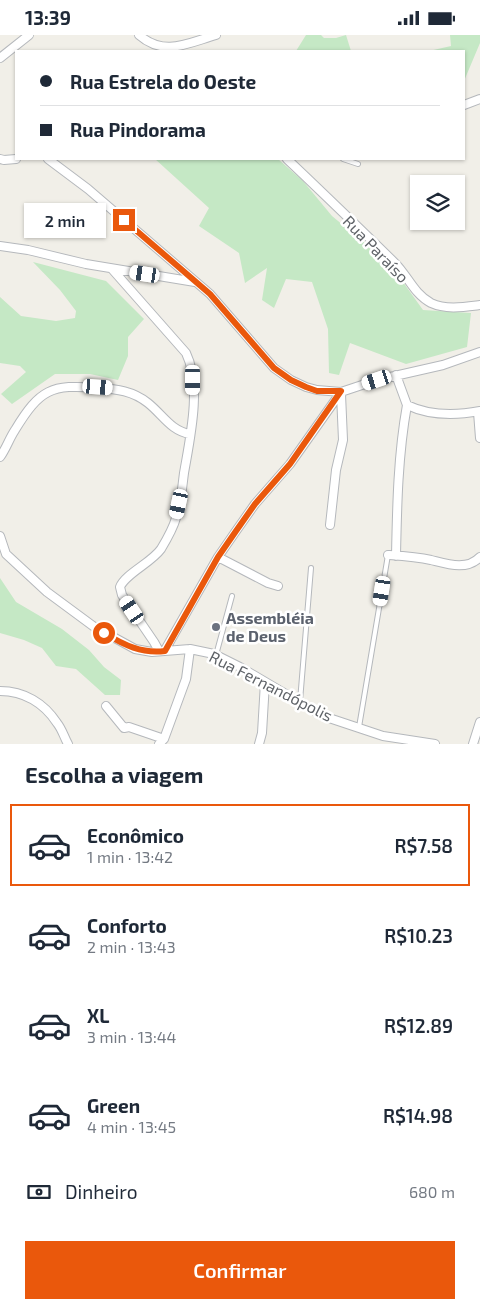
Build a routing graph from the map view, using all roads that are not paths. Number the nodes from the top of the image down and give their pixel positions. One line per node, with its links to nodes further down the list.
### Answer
1 (29, 35): 4 (street)
2 (139, 35): 3 (street)
3 (216, 35)
4 (0, 58)
5 (480, 99): 6 (street)
6 (465, 105)
7 (0, 159): 8 (street)
8 (15, 159)
9 (49, 160): 17 (street)
10 (288, 160): 14 (street, Rua Paraíso)
11 (296, 160): 14 (street)
12 (346, 160): 13 (lane)
13 (358, 164)
14 (301, 171): 18 (street, Rua Paraíso)
15 (0, 246): 16 (street)
16 (112, 269): 17 (street); 24 (street)
17 (195, 282): 21 (street)
18 (480, 305)
19 (480, 351): 20 (street)
20 (396, 375): 21 (street); 22 (street)
21 (341, 391): 27 (street); 30 (street)
22 (407, 405): 23 (street); 29 (street)
23 (479, 411): 25 (street)
24 (190, 434): 26 (street); 36 (street)
25 (480, 438)
26 (0, 457)
27 (330, 525)
28 (0, 536): 36 (street, Rua Fernandópolis)
29 (392, 555): 31 (street); 43 (lane)
30 (218, 557): 33 (street); 36 (street)
31 (480, 557)
32 (311, 568): 40 (lane)
33 (278, 586)
34 (232, 596): 37 (lane)
35 (190, 649): 36 (street, Rua Fernandópolis); 37 (street, Rua Fernandópolis); 44 (street)
36 (162, 651)
37 (216, 655): 38 (street, Rua Fernandópolis)
38 (265, 682): 40 (street, Rua Fernandópolis); 46 (street)
39 (0, 691): 45 (street)
40 (300, 701): 43 (street, Rua Fernandópolis)
41 (106, 706): 44 (street)
42 (480, 722): 48 (street)
43 (359, 727): 47 (street, Rua Fernandópolis)
44 (162, 742)
45 (68, 744)
46 (259, 744)
47 (435, 744)
48 (473, 744)

